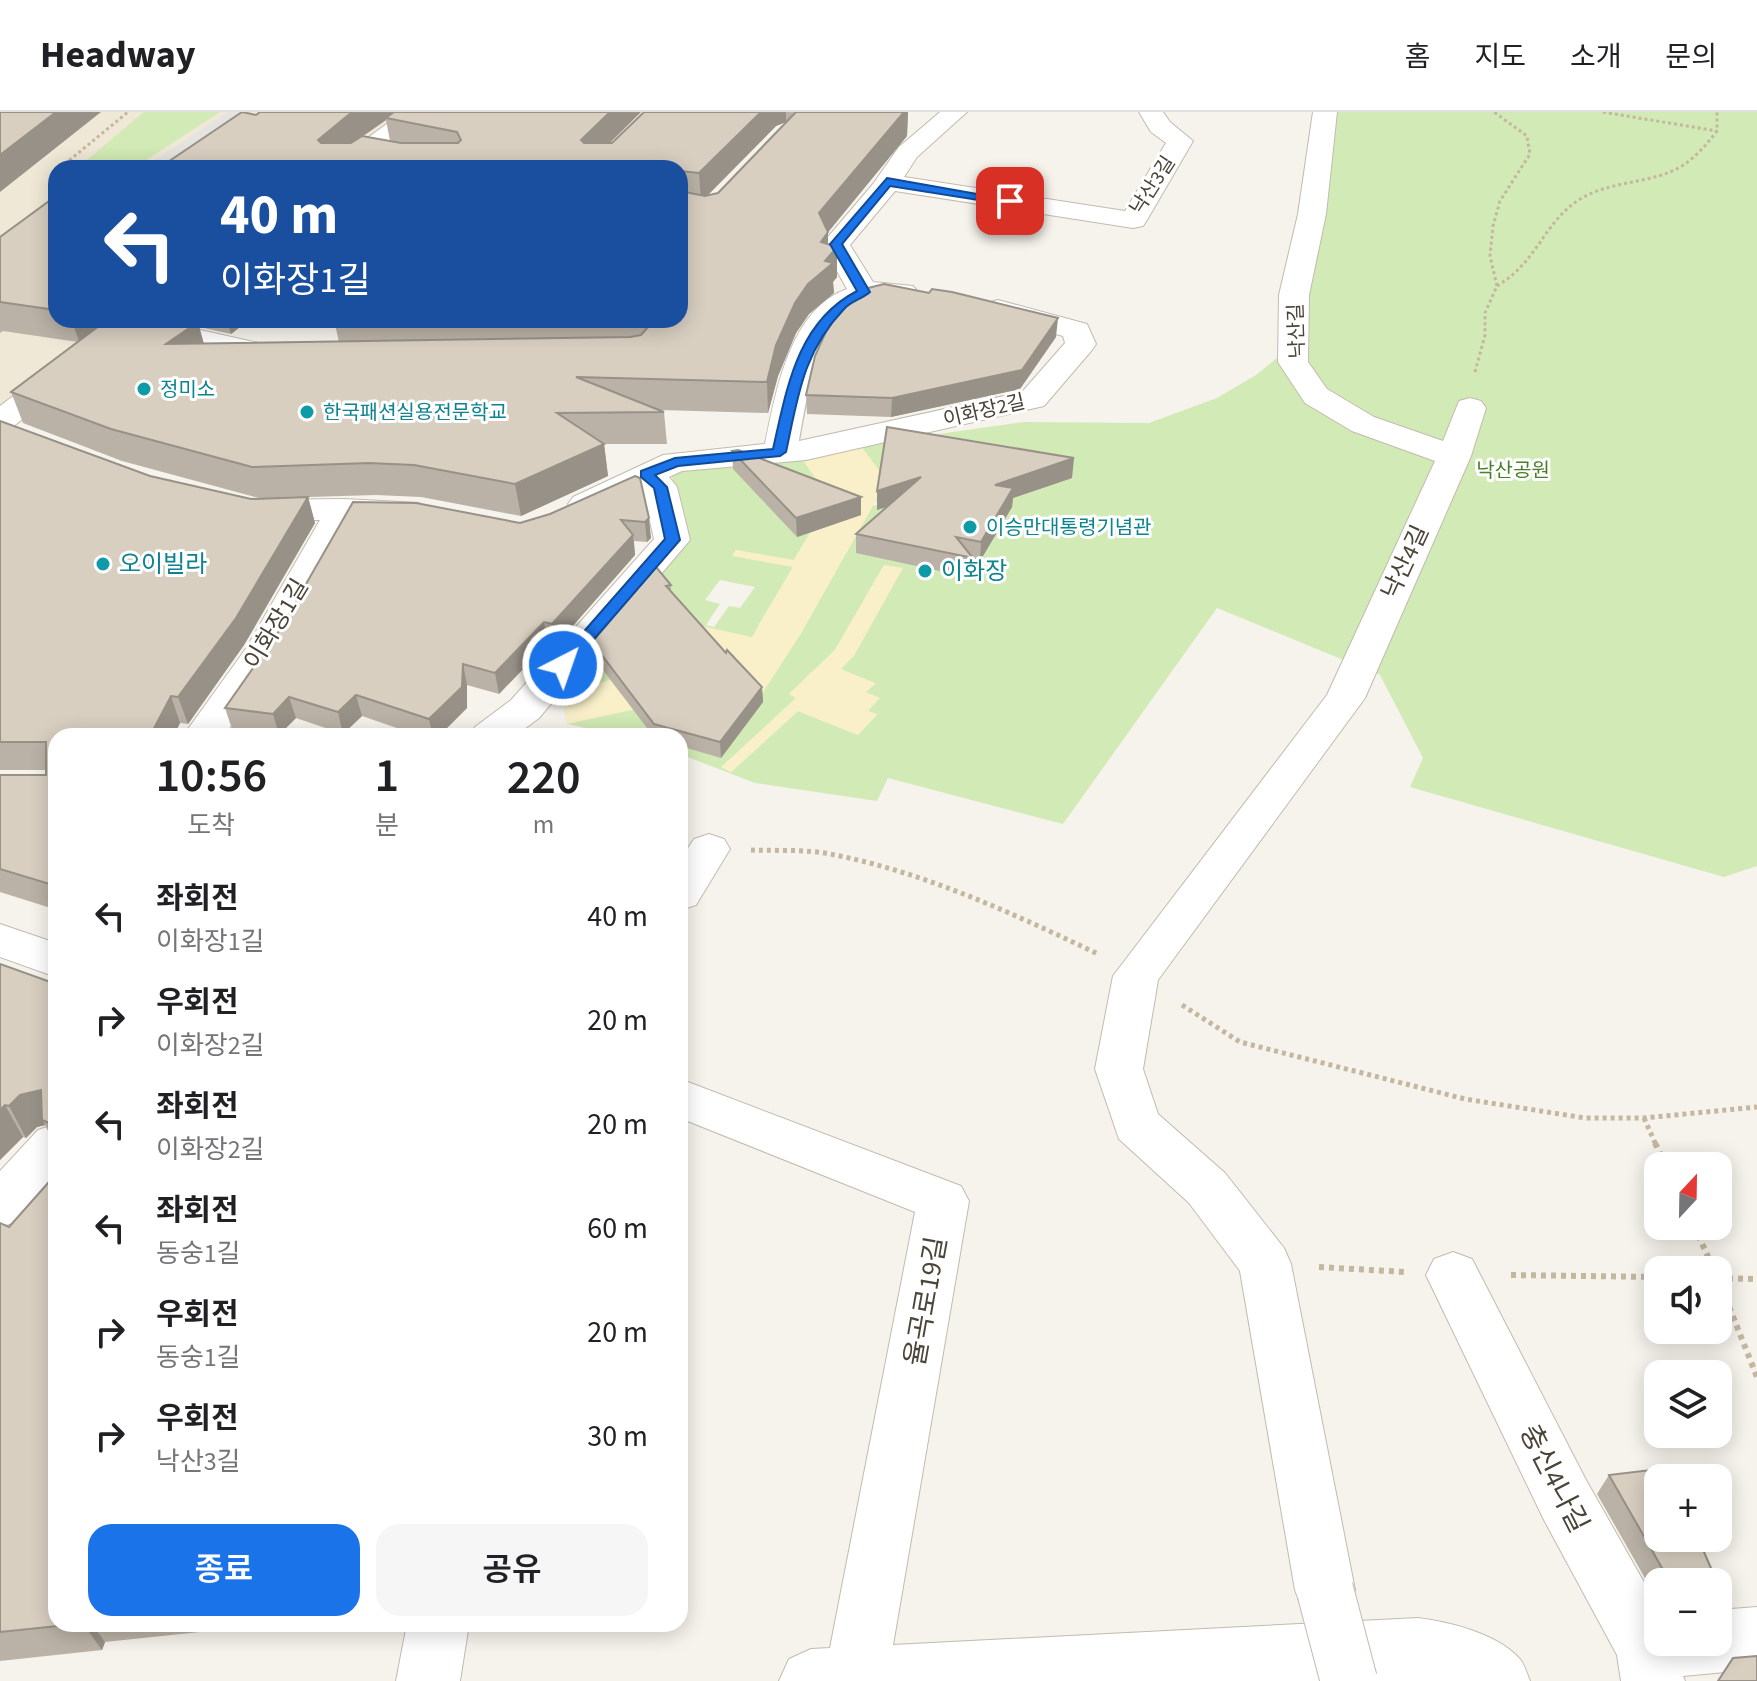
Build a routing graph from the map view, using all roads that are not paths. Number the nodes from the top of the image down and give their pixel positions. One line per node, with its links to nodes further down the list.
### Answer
1 (419, 112): 7 (street)
2 (955, 112): 6 (street)
3 (1151, 112): 10 (street, 낙산3길)
4 (1325, 112): 20 (street, 낙산길)
5 (904, 124): 6 (street)
6 (932, 129): 10 (street)
7 (361, 152): 8 (street); 9 (street)
8 (391, 158)
9 (350, 160)
10 (887, 182): 11 (street)
11 (864, 292): 12 (street); 19 (street)
12 (928, 295)
13 (973, 304): 19 (street, 이화장2길)
14 (140, 328): 16 (street)
15 (81, 359): 18 (street)
16 (305, 359)
17 (1470, 408): 20 (street, 낙산4길)
18 (7, 430)
19 (780, 452): 21 (street, 이화장2길)
20 (1454, 456): 43 (street, 낙산4길, bridge)
21 (646, 474): 25 (street, 이화장2길); 27 (street)
22 (216, 502): 23 (street)
23 (344, 509): 24 (street); 26 (street, 이화장1길)
24 (436, 513)
25 (554, 519)
26 (209, 728)
27 (500, 728)
28 (709, 849): 29 (street)
29 (688, 882)
30 (0, 940): 31 (street)
31 (48, 957)
32 (688, 1101): 41 (street, 율곡로19길)
33 (48, 1153): 34 (street)
34 (0, 1206)
35 (1453, 1275): 40 (street, 충신4나길)
36 (437, 1632): 42 (street)
37 (1757, 1638): 38 (street)
38 (1732, 1640)
39 (1672, 1656): 40 (street)
40 (1650, 1664)
41 (834, 1680): 44 (street, 율곡로19길)
42 (428, 1681)
43 (1349, 1681)
44 (1498, 1681)

